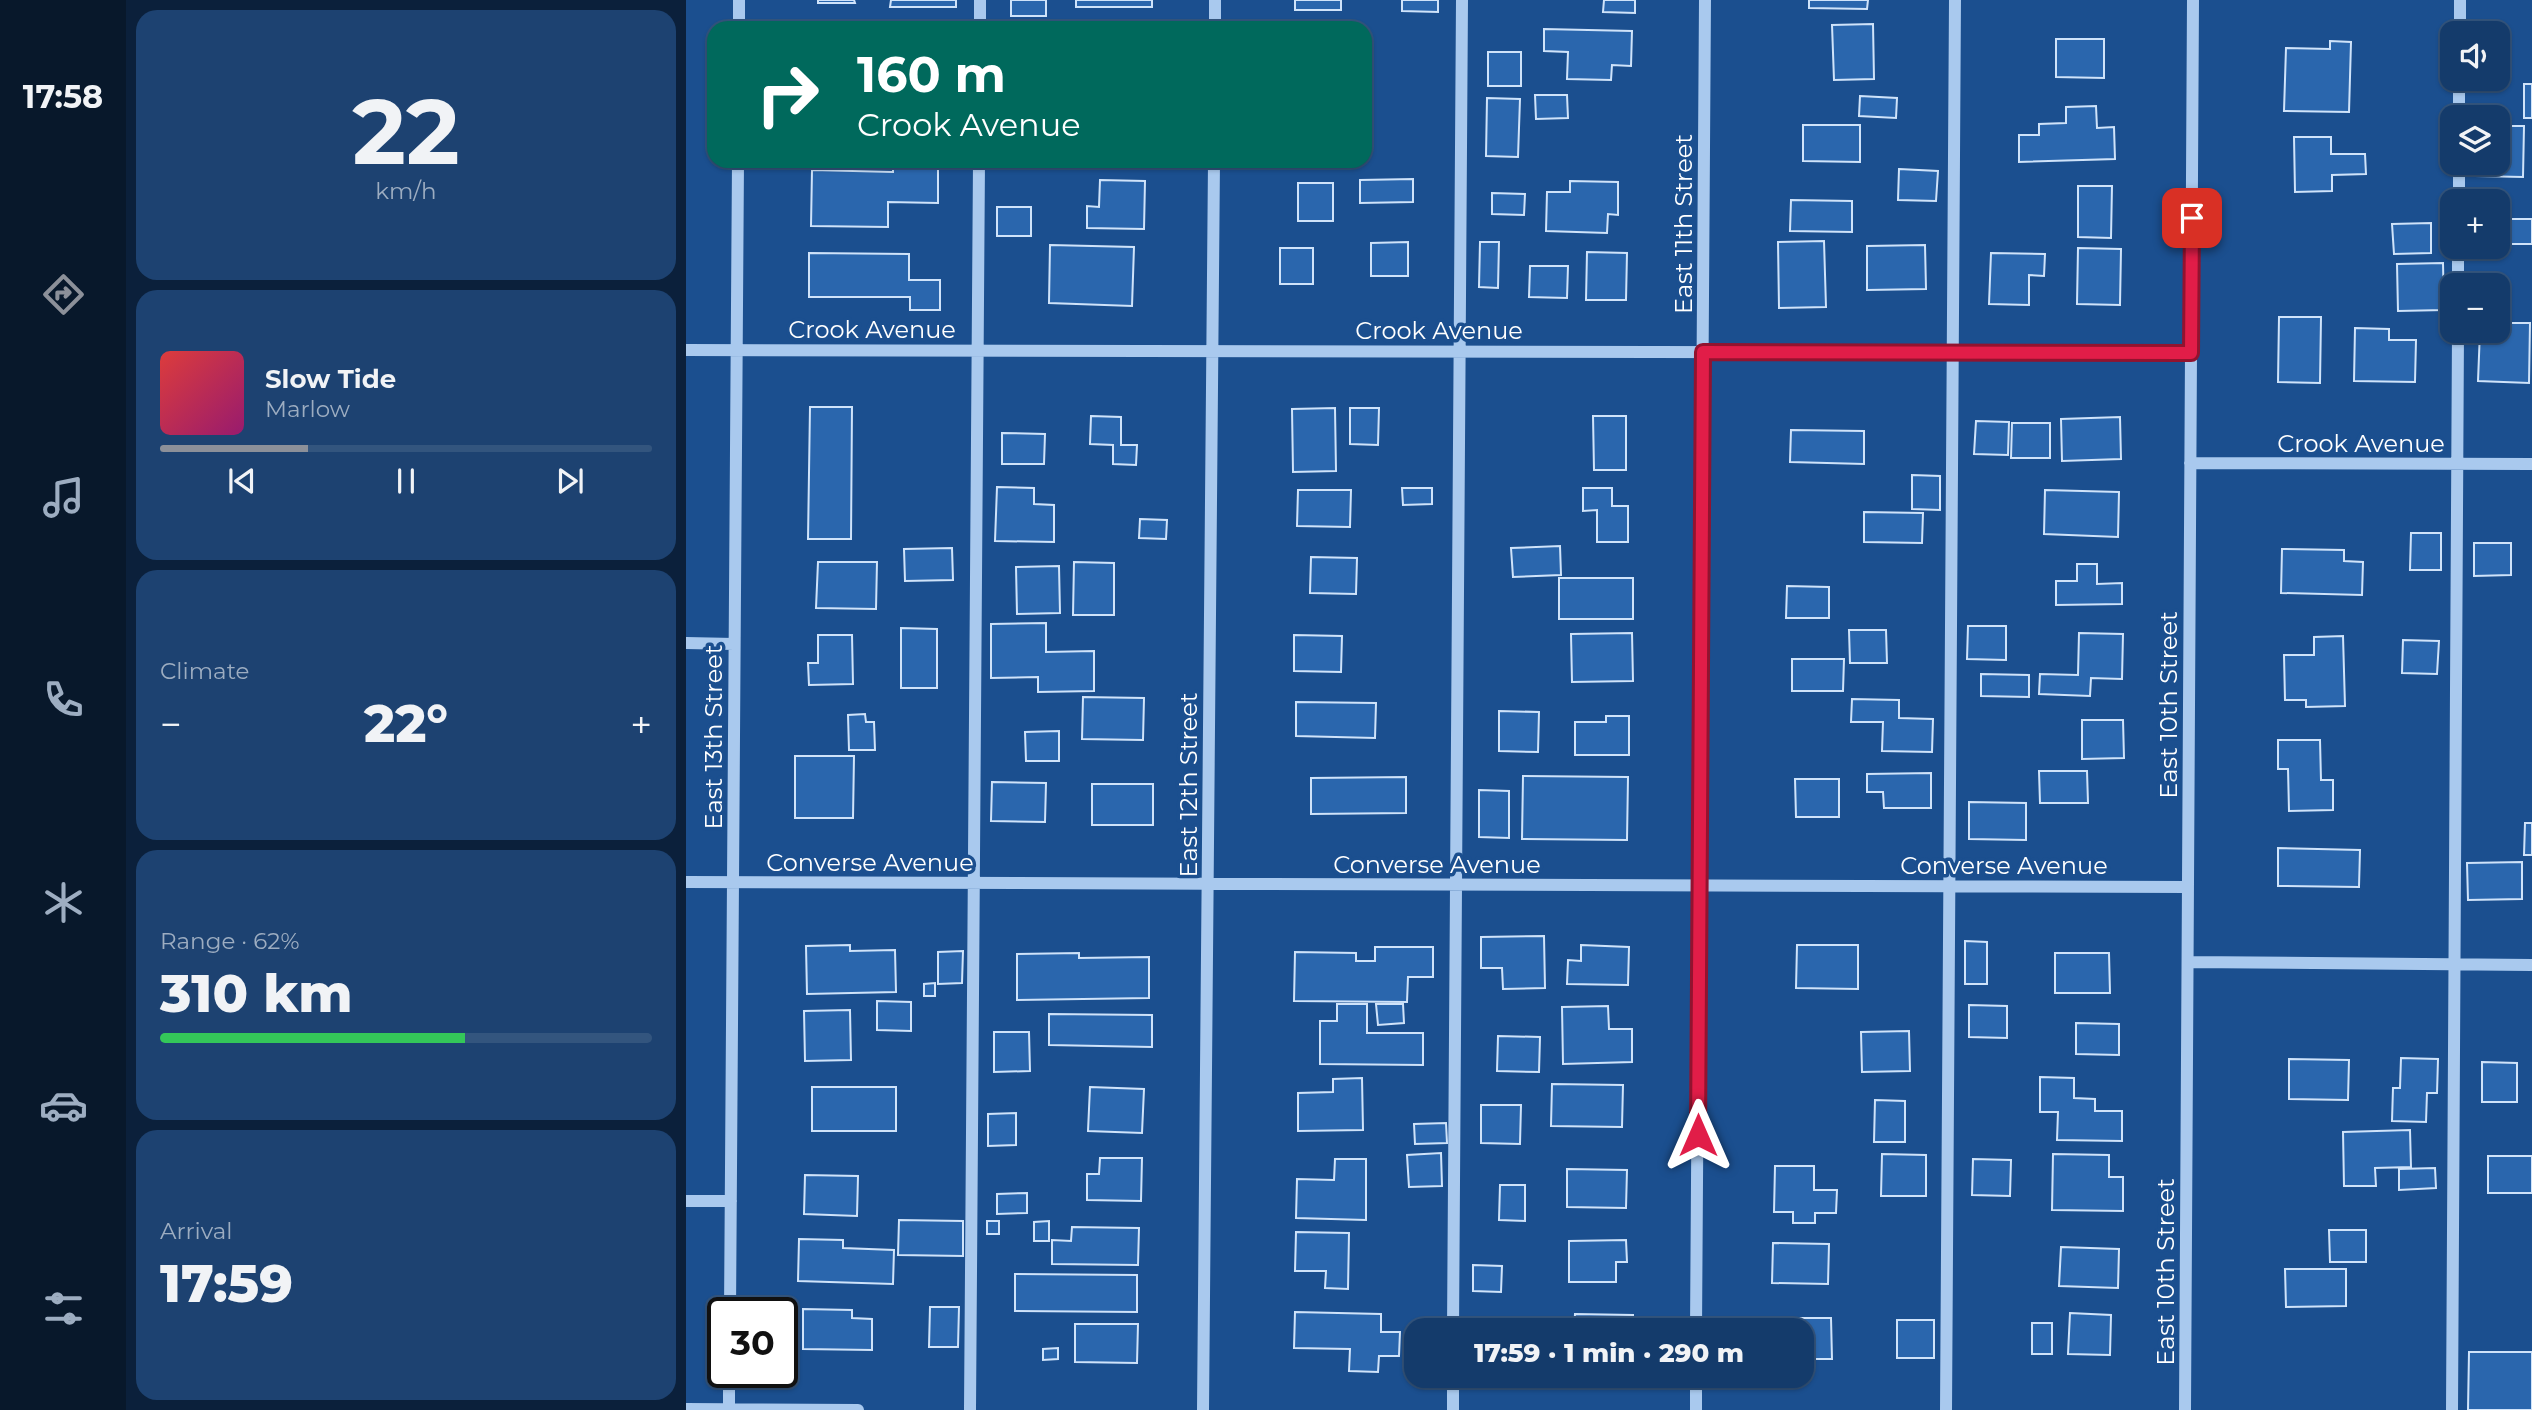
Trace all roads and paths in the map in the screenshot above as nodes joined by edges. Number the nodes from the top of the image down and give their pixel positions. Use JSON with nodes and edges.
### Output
{"nodes":[{"id":1,"x":739,"y":0,"type":"edge"},
{"id":2,"x":980,"y":0,"type":"edge"},
{"id":3,"x":1215,"y":0,"type":"edge"},
{"id":4,"x":1462,"y":0,"type":"edge"},
{"id":5,"x":1706,"y":0,"type":"edge"},
{"id":6,"x":1955,"y":0,"type":"edge"},
{"id":7,"x":2193,"y":0,"type":"edge"},
{"id":8,"x":2460,"y":0,"type":"edge"},
{"id":9,"x":739,"y":21,"type":"edge"},
{"id":10,"x":980,"y":21,"type":"edge"},
{"id":11,"x":1215,"y":21,"type":"edge"},
{"id":12,"x":2460,"y":21,"type":"edge"},
{"id":13,"x":738,"y":168,"type":"edge"},
{"id":14,"x":979,"y":168,"type":"edge"},
{"id":15,"x":1214,"y":168,"type":"edge"},
{"id":16,"x":2458,"y":343,"type":"edge"},
{"id":17,"x":686,"y":350,"type":"edge"},
{"id":18,"x":737,"y":350,"type":"junction"},
{"id":19,"x":978,"y":351,"type":"junction"},
{"id":20,"x":1213,"y":351,"type":"junction"},
{"id":21,"x":1460,"y":351,"type":"junction"},
{"id":22,"x":1703,"y":352,"type":"junction"},
{"id":23,"x":1952,"y":353,"type":"junction"},
{"id":24,"x":2191,"y":353,"type":"junction"},
{"id":25,"x":2190,"y":463,"type":"junction"},
{"id":26,"x":2457,"y":464,"type":"junction"},
{"id":27,"x":2532,"y":464,"type":"edge"},
{"id":28,"x":686,"y":643,"type":"edge"},
{"id":29,"x":734,"y":644,"type":"junction"},
{"id":30,"x":686,"y":882,"type":"edge"},
{"id":31,"x":733,"y":883,"type":"junction"},
{"id":32,"x":974,"y":884,"type":"junction"},
{"id":33,"x":1208,"y":884,"type":"junction"},
{"id":34,"x":1456,"y":884,"type":"junction"},
{"id":35,"x":1700,"y":885,"type":"junction"},
{"id":36,"x":1949,"y":886,"type":"junction"},
{"id":37,"x":2188,"y":887,"type":"junction"},
{"id":38,"x":2188,"y":962,"type":"junction"},
{"id":39,"x":2454,"y":964,"type":"junction"},
{"id":40,"x":2532,"y":965,"type":"edge"},
{"id":41,"x":686,"y":1201,"type":"edge"},
{"id":42,"x":731,"y":1201,"type":"junction"},
{"id":43,"x":730,"y":1297,"type":"edge"},
{"id":44,"x":1453,"y":1318,"type":"edge"},
{"id":45,"x":1696,"y":1318,"type":"edge"},
{"id":46,"x":729,"y":1388,"type":"edge"},
{"id":47,"x":1453,"y":1388,"type":"edge"},
{"id":48,"x":1696,"y":1388,"type":"edge"},
{"id":49,"x":686,"y":1409,"type":"edge"},
{"id":50,"x":729,"y":1410,"type":"edge"},
{"id":51,"x":858,"y":1410,"type":"edge"},
{"id":52,"x":970,"y":1410,"type":"edge"},
{"id":53,"x":1203,"y":1410,"type":"edge"},
{"id":54,"x":1452,"y":1410,"type":"edge"},
{"id":55,"x":1696,"y":1410,"type":"edge"},
{"id":56,"x":1946,"y":1410,"type":"edge"},
{"id":57,"x":2185,"y":1410,"type":"edge"},
{"id":58,"x":2452,"y":1410,"type":"edge"}],
"edges":[{"from":1,"to":9,"type":"street"},
{"from":2,"to":10,"type":"street"},
{"from":3,"to":11,"type":"street"},
{"from":4,"to":21,"type":"street"},
{"from":5,"to":22,"type":"street","name":"East 11th Street"},
{"from":6,"to":23,"type":"street"},
{"from":7,"to":24,"type":"street","name":"East 10th Street"},
{"from":8,"to":12,"type":"street"},
{"from":13,"to":18,"type":"street","name":"East 13th Street"},
{"from":14,"to":19,"type":"street"},
{"from":15,"to":20,"type":"street","name":"East 12th Street"},
{"from":16,"to":26,"type":"street"},
{"from":17,"to":18,"type":"street","name":"Crook Avenue"},
{"from":18,"to":19,"type":"street","name":"Crook Avenue"},
{"from":18,"to":29,"type":"street","name":"East 13th Street"},
{"from":19,"to":20,"type":"street","name":"Crook Avenue"},
{"from":19,"to":32,"type":"street"},
{"from":20,"to":21,"type":"street","name":"Crook Avenue"},
{"from":20,"to":33,"type":"street","name":"East 12th Street"},
{"from":21,"to":22,"type":"street","name":"Crook Avenue"},
{"from":21,"to":34,"type":"street"},
{"from":22,"to":23,"type":"street","name":"Crook Avenue"},
{"from":22,"to":35,"type":"street","name":"East 11th Street"},
{"from":23,"to":24,"type":"street","name":"Crook Avenue"},
{"from":23,"to":36,"type":"street"},
{"from":24,"to":25,"type":"street","name":"East 10th Street"},
{"from":25,"to":26,"type":"street","name":"Crook Avenue"},
{"from":25,"to":37,"type":"street","name":"East 10th Street"},
{"from":26,"to":27,"type":"street","name":"Crook Avenue"},
{"from":26,"to":39,"type":"street"},
{"from":28,"to":29,"type":"street"},
{"from":29,"to":31,"type":"street","name":"East 13th Street"},
{"from":30,"to":31,"type":"street","name":"Converse Avenue"},
{"from":31,"to":32,"type":"street","name":"Converse Avenue"},
{"from":31,"to":42,"type":"street","name":"East 13th Street"},
{"from":32,"to":33,"type":"street","name":"Converse Avenue"},
{"from":32,"to":52,"type":"street"},
{"from":33,"to":34,"type":"street","name":"Converse Avenue"},
{"from":33,"to":53,"type":"street","name":"East 12th Street"},
{"from":34,"to":35,"type":"street","name":"Converse Avenue"},
{"from":34,"to":44,"type":"street"},
{"from":35,"to":36,"type":"street","name":"Converse Avenue"},
{"from":35,"to":45,"type":"street","name":"East 11th Street"},
{"from":36,"to":37,"type":"street","name":"Converse Avenue"},
{"from":36,"to":56,"type":"street"},
{"from":37,"to":38,"type":"street","name":"East 10th Street"},
{"from":38,"to":39,"type":"street"},
{"from":38,"to":57,"type":"street","name":"East 10th Street"},
{"from":39,"to":40,"type":"street"},
{"from":39,"to":58,"type":"street"},
{"from":41,"to":42,"type":"street"},
{"from":42,"to":43,"type":"street","name":"East 13th Street"},
{"from":46,"to":50,"type":"street"},
{"from":47,"to":54,"type":"street"},
{"from":48,"to":55,"type":"street"},
{"from":49,"to":50,"type":"street"},
{"from":50,"to":51,"type":"street"}]}
